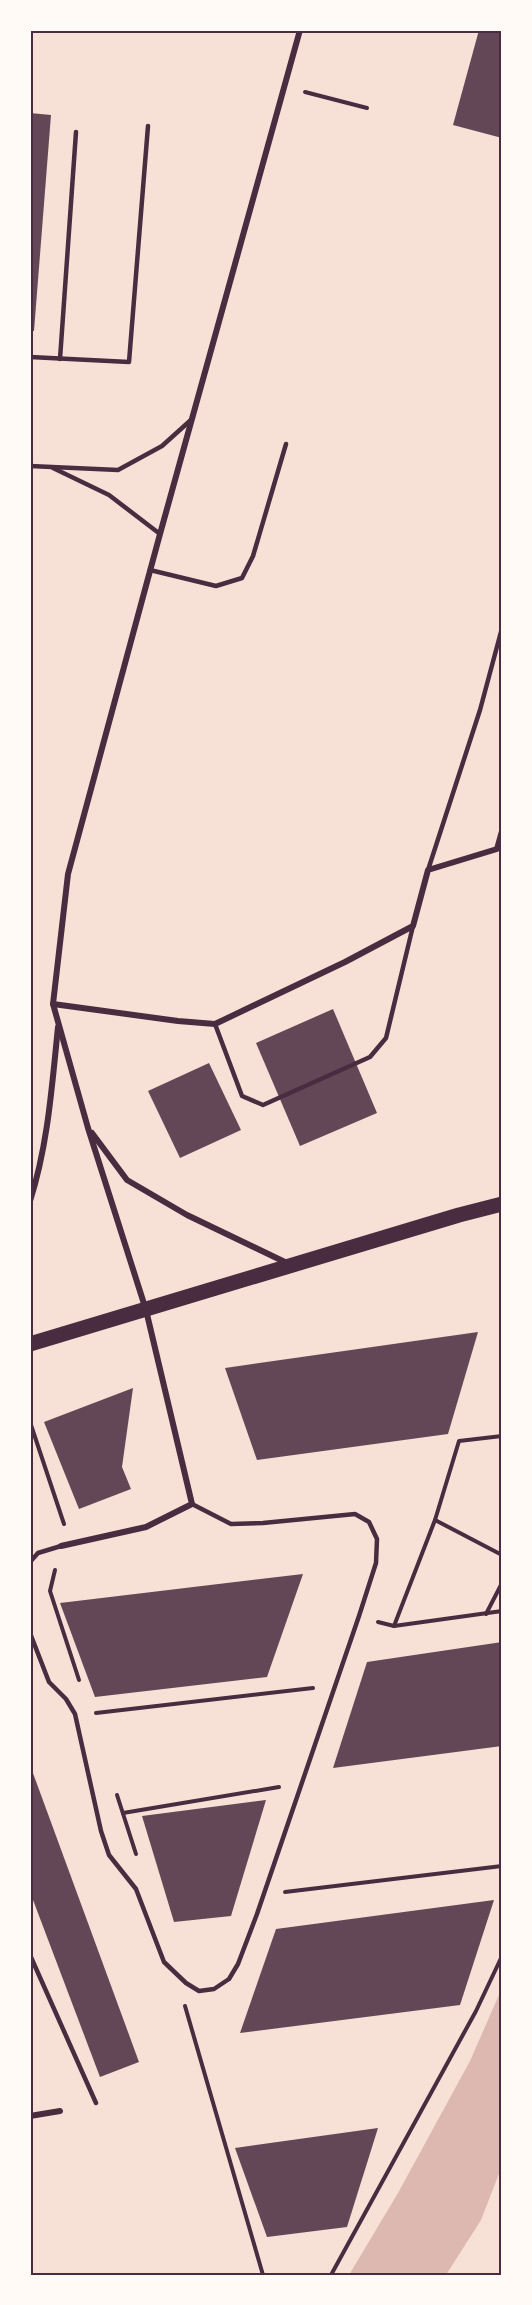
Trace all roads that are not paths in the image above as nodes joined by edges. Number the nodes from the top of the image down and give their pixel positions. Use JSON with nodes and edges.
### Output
{"nodes":[{"id":1,"x":300,"y":30,"type":"edge"},
{"id":2,"x":148,"y":126,"type":"dead end"},
{"id":3,"x":76,"y":132,"type":"dead end"},
{"id":4,"x":30,"y":357,"type":"edge"},
{"id":5,"x":60,"y":358,"type":"junction"},
{"id":6,"x":192,"y":419,"type":"junction"},
{"id":7,"x":286,"y":444,"type":"dead end"},
{"id":8,"x":30,"y":466,"type":"edge"},
{"id":9,"x":49,"y":467,"type":"junction"},
{"id":10,"x":160,"y":534,"type":"junction"},
{"id":11,"x":150,"y":570,"type":"junction"},
{"id":12,"x":502,"y":628,"type":"edge"},
{"id":13,"x":502,"y":831,"type":"edge"},
{"id":14,"x":500,"y":849,"type":"edge"},
{"id":15,"x":428,"y":870,"type":"junction"},
{"id":16,"x":413,"y":926,"type":"junction"},
{"id":17,"x":53,"y":1004,"type":"junction"},
{"id":18,"x":59,"y":1024,"type":"junction"},
{"id":19,"x":215,"y":1024,"type":"junction"},
{"id":20,"x":88,"y":1128,"type":"junction"},
{"id":21,"x":30,"y":1201,"type":"edge"},
{"id":22,"x":502,"y":1204,"type":"edge"},
{"id":23,"x":292,"y":1266,"type":"junction"},
{"id":24,"x":146,"y":1310,"type":"junction"},
{"id":25,"x":30,"y":1344,"type":"edge"},
{"id":26,"x":192,"y":1504,"type":"junction"},
{"id":27,"x":61,"y":1546,"type":"joint"},
{"id":28,"x":30,"y":1562,"type":"edge"},
{"id":29,"x":30,"y":1633,"type":"edge"},
{"id":30,"x":30,"y":1955,"type":"edge"},
{"id":31,"x":96,"y":2103,"type":"dead end"},
{"id":32,"x":60,"y":2111,"type":"dead end"},
{"id":33,"x":30,"y":2116,"type":"edge"}],
"edges":[{"from":1,"to":6,"type":"street"},
{"from":2,"to":5,"type":"lane"},
{"from":3,"to":5,"type":"lane"},
{"from":4,"to":5,"type":"lane"},
{"from":6,"to":9,"type":"lane"},
{"from":6,"to":10,"type":"street"},
{"from":7,"to":11,"type":"lane"},
{"from":8,"to":9,"type":"lane"},
{"from":9,"to":10,"type":"lane"},
{"from":10,"to":11,"type":"street"},
{"from":11,"to":17,"type":"street"},
{"from":12,"to":15,"type":"lane"},
{"from":13,"to":14,"type":"street"},
{"from":14,"to":15,"type":"street"},
{"from":15,"to":16,"type":"street"},
{"from":16,"to":19,"type":"street"},
{"from":16,"to":19,"type":"lane"},
{"from":17,"to":18,"type":"street"},
{"from":17,"to":19,"type":"street"},
{"from":18,"to":20,"type":"street"},
{"from":18,"to":21,"type":"street"},
{"from":20,"to":23,"type":"street"},
{"from":20,"to":24,"type":"street"},
{"from":22,"to":23,"type":"main road"},
{"from":23,"to":24,"type":"main road"},
{"from":24,"to":25,"type":"main road"},
{"from":24,"to":26,"type":"street"},
{"from":26,"to":27,"type":"street"},
{"from":26,"to":29,"type":"lane"},
{"from":27,"to":28,"type":"lane"},
{"from":30,"to":31,"type":"lane"},
{"from":32,"to":33,"type":"street"}]}
